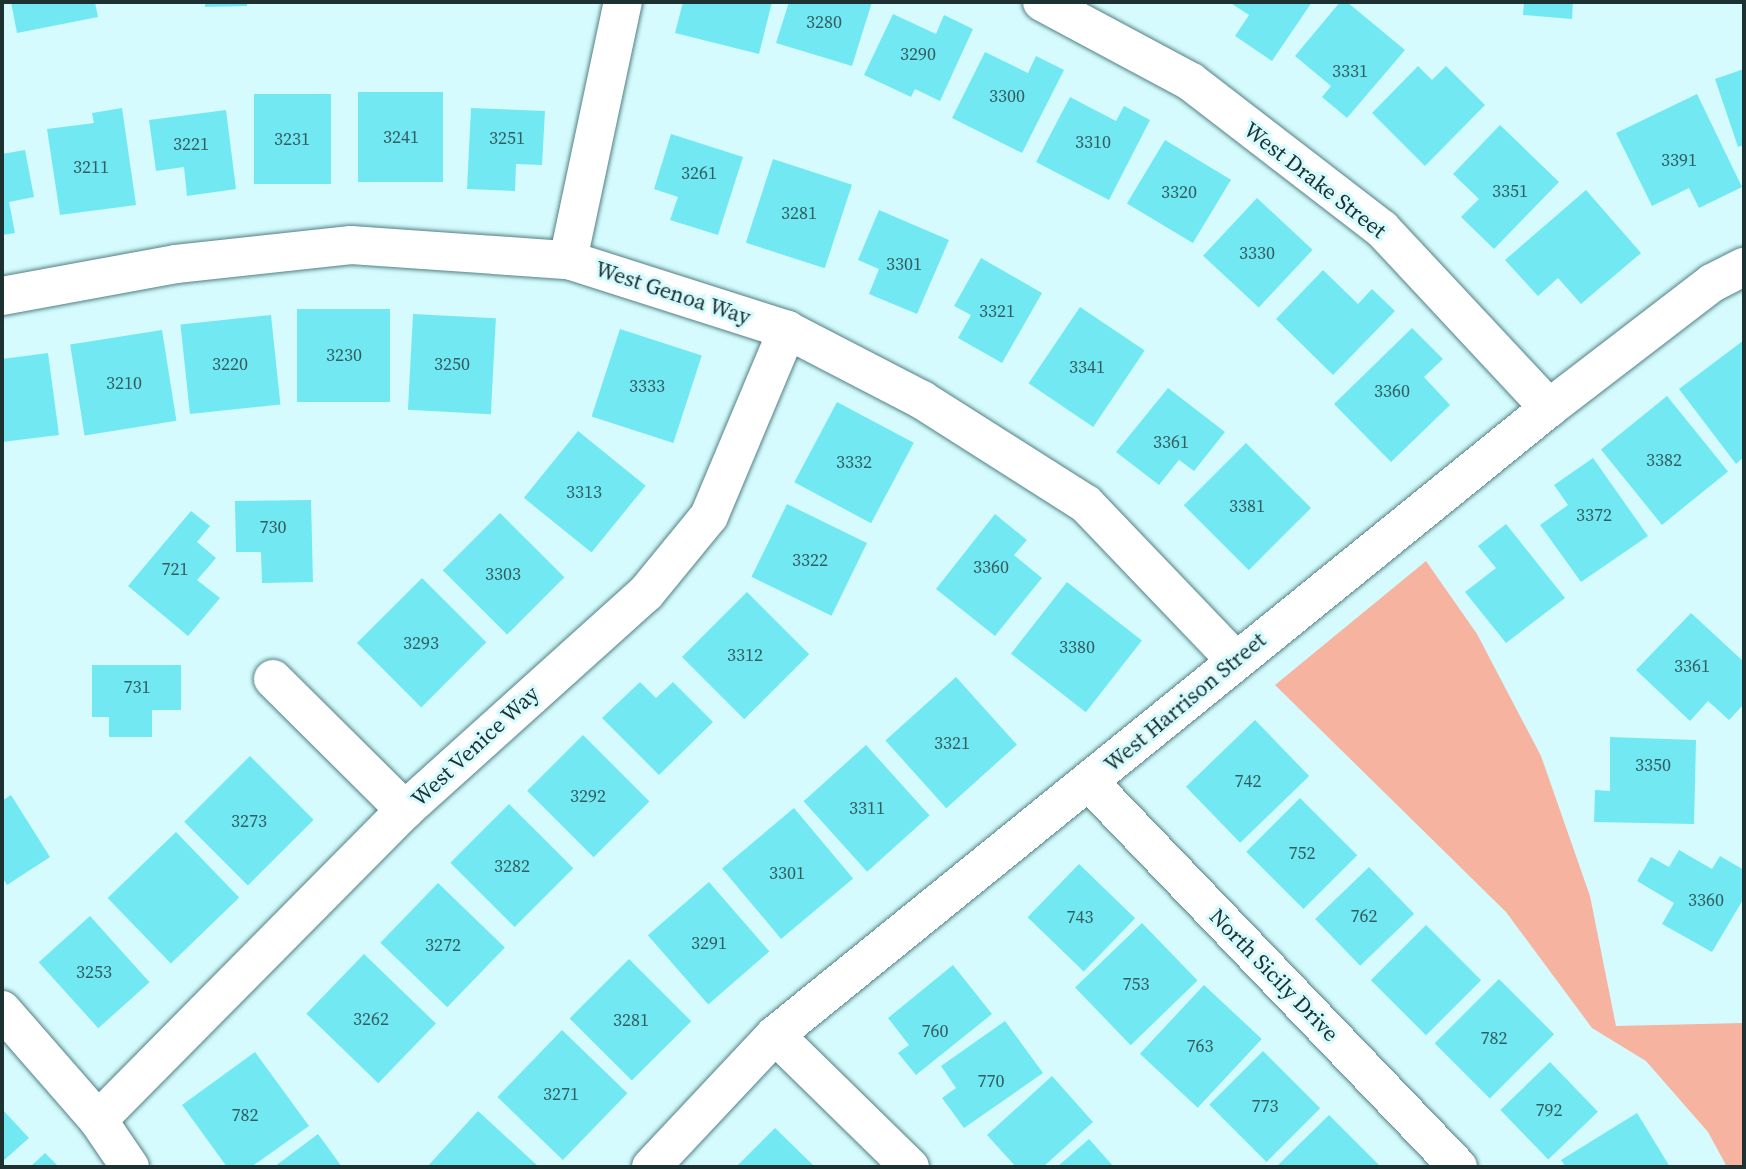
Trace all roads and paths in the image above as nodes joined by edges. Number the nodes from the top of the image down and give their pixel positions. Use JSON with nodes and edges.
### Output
{"nodes":[{"id":1,"x":623,"y":2,"type":"edge"},
{"id":2,"x":1042,"y":2,"type":"edge"},
{"id":3,"x":568,"y":260,"type":"junction"},
{"id":4,"x":1744,"y":267,"type":"edge"},
{"id":5,"x":2,"y":296,"type":"edge"},
{"id":6,"x":787,"y":330,"type":"junction"},
{"id":7,"x":1549,"y":408,"type":"junction"},
{"id":8,"x":1234,"y":659,"type":"junction"},
{"id":9,"x":273,"y":679,"type":"dead end"},
{"id":10,"x":1090,"y":783,"type":"junction"},
{"id":11,"x":405,"y":810,"type":"junction"},
{"id":12,"x":2,"y":1010,"type":"edge"},
{"id":13,"x":775,"y":1035,"type":"junction"},
{"id":14,"x":98,"y":1120,"type":"junction"},
{"id":15,"x":130,"y":1167,"type":"edge"},
{"id":16,"x":651,"y":1167,"type":"edge"},
{"id":17,"x":910,"y":1167,"type":"edge"},
{"id":18,"x":1458,"y":1167,"type":"edge"}],
"edges":[{"from":1,"to":3,"type":"street"},
{"from":2,"to":7,"type":"street","name":"West Drake Street"},
{"from":3,"to":5,"type":"street","name":"West Genoa Way"},
{"from":3,"to":6,"type":"street","name":"West Genoa Way"},
{"from":4,"to":7,"type":"street","name":"West Harrison Street"},
{"from":6,"to":8,"type":"street","name":"West Genoa Way"},
{"from":6,"to":11,"type":"street","name":"West Venice Way"},
{"from":7,"to":8,"type":"street","name":"West Harrison Street"},
{"from":8,"to":10,"type":"street","name":"West Harrison Street"},
{"from":9,"to":11,"type":"street"},
{"from":10,"to":13,"type":"street","name":"West Harrison Street"},
{"from":10,"to":18,"type":"street","name":"North Sicily Drive"},
{"from":11,"to":14,"type":"street","name":"West Venice Way"},
{"from":12,"to":14,"type":"street"},
{"from":13,"to":16,"type":"street","name":"West Harrison Street"},
{"from":13,"to":17,"type":"street"},
{"from":14,"to":15,"type":"street"}]}
